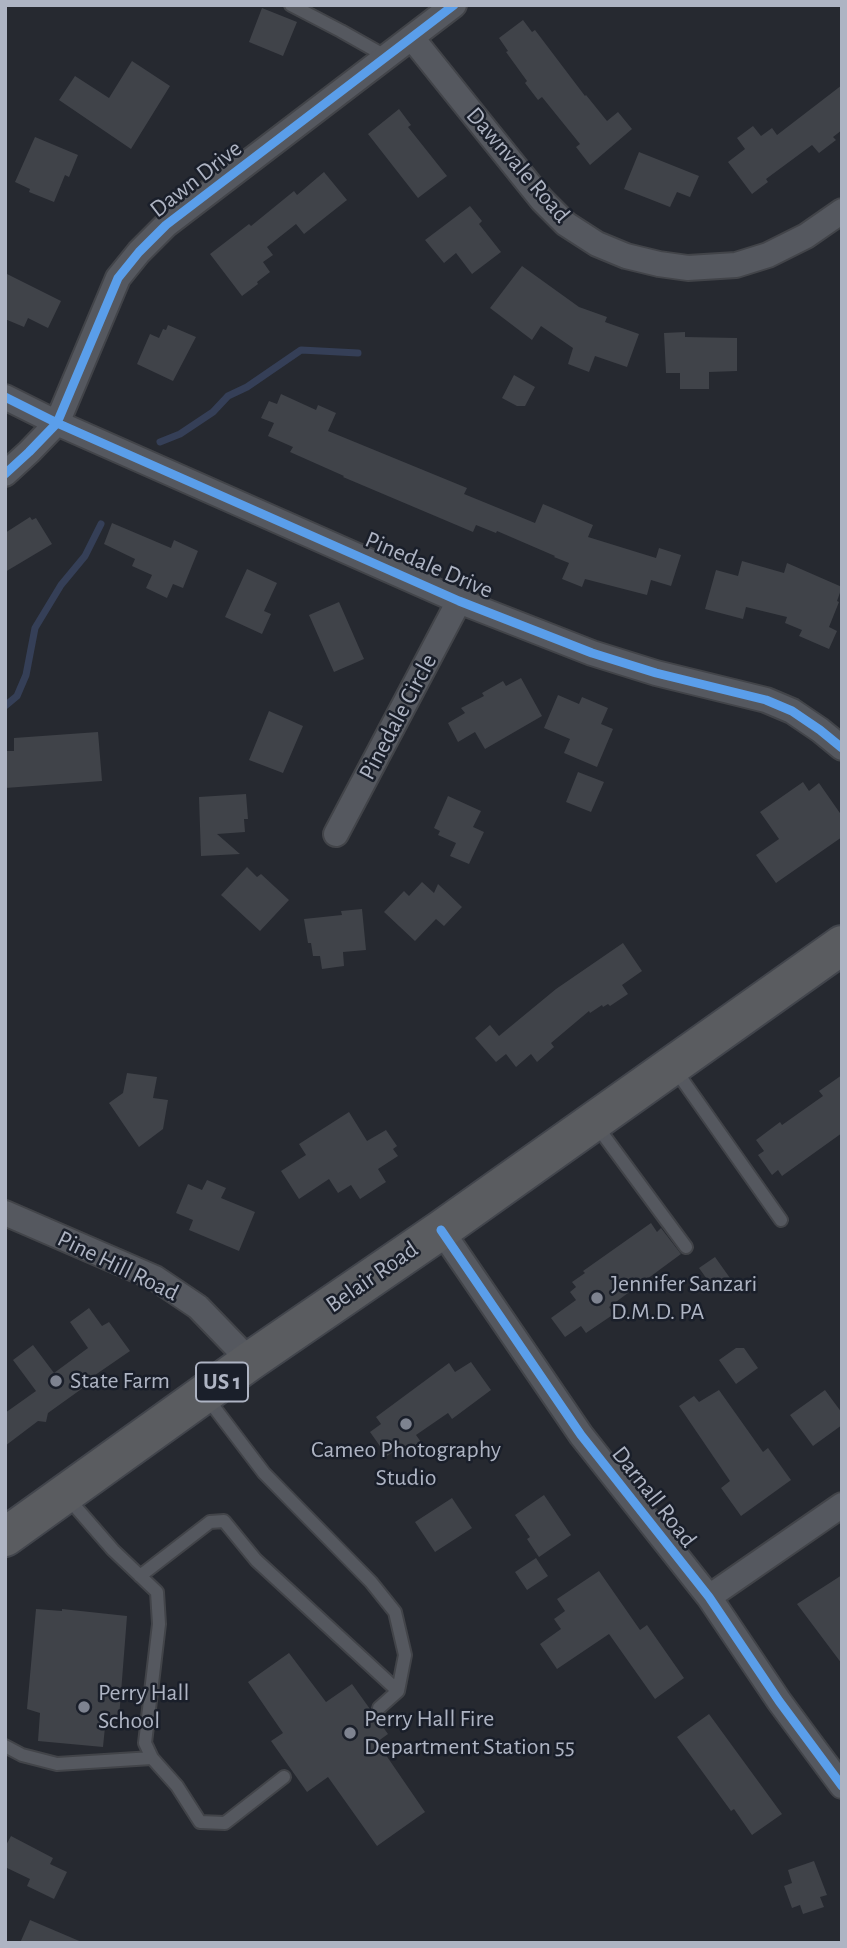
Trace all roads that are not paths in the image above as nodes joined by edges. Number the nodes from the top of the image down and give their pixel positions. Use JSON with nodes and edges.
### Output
{"nodes":[{"id":1,"x":291,"y":5,"type":"edge"},
{"id":2,"x":454,"y":5,"type":"edge"},
{"id":3,"x":412,"y":38,"type":"junction"},
{"id":4,"x":387,"y":57,"type":"junction"},
{"id":5,"x":842,"y":211,"type":"edge"},
{"id":6,"x":5,"y":397,"type":"edge"},
{"id":7,"x":57,"y":423,"type":"junction"},
{"id":8,"x":5,"y":474,"type":"edge"},
{"id":9,"x":460,"y":601,"type":"junction"},
{"id":10,"x":842,"y":748,"type":"edge"},
{"id":11,"x":336,"y":834,"type":"dead end"},
{"id":12,"x":842,"y":945,"type":"edge"},
{"id":13,"x":672,"y":1065,"type":"junction"},
{"id":14,"x":594,"y":1122,"type":"junction"},
{"id":15,"x":5,"y":1213,"type":"edge"},
{"id":16,"x":781,"y":1220,"type":"dead end"},
{"id":17,"x":441,"y":1230,"type":"junction"},
{"id":18,"x":686,"y":1247,"type":"dead end"},
{"id":19,"x":250,"y":1361,"type":"junction"},
{"id":20,"x":204,"y":1394,"type":"junction"},
{"id":21,"x":65,"y":1494,"type":"junction"},
{"id":22,"x":842,"y":1505,"type":"edge"},
{"id":23,"x":5,"y":1537,"type":"edge"},
{"id":24,"x":140,"y":1576,"type":"junction"},
{"id":25,"x":709,"y":1597,"type":"junction"},
{"id":26,"x":398,"y":1691,"type":"junction"},
{"id":27,"x":379,"y":1708,"type":"dead end"},
{"id":28,"x":5,"y":1746,"type":"edge"},
{"id":29,"x":152,"y":1758,"type":"junction"},
{"id":30,"x":284,"y":1777,"type":"dead end"},
{"id":31,"x":842,"y":1786,"type":"edge"}],
"edges":[{"from":1,"to":4,"type":"lane"},
{"from":2,"to":3,"type":"street","name":"Dawn Drive"},
{"from":3,"to":4,"type":"street","name":"Dawn Drive"},
{"from":3,"to":5,"type":"street","name":"Dawnvale Road"},
{"from":4,"to":7,"type":"street","name":"Dawn Drive"},
{"from":6,"to":7,"type":"street","name":"Pinedale Drive"},
{"from":7,"to":8,"type":"street","name":"Dawn Drive"},
{"from":7,"to":9,"type":"street","name":"Pinedale Drive"},
{"from":9,"to":10,"type":"street","name":"Pinedale Drive"},
{"from":9,"to":11,"type":"street","name":"Pinedale Circle"},
{"from":12,"to":13,"type":"highway","name":"Belair Road","number":"US 1"},
{"from":13,"to":14,"type":"highway","name":"Belair Road","number":"US 1"},
{"from":13,"to":16,"type":"lane"},
{"from":14,"to":17,"type":"highway","name":"Belair Road","number":"US 1"},
{"from":14,"to":18,"type":"lane"},
{"from":15,"to":19,"type":"street","name":"Pine Hill Road"},
{"from":17,"to":19,"type":"highway","name":"Belair Road","number":"US 1"},
{"from":17,"to":25,"type":"street","name":"Darnall Road"},
{"from":19,"to":20,"type":"highway","name":"Belair Road","number":"US 1"},
{"from":20,"to":21,"type":"highway","name":"Belair Road","number":"US 1"},
{"from":20,"to":26,"type":"lane"},
{"from":21,"to":23,"type":"highway","name":"Belair Road","number":"US 1"},
{"from":21,"to":24,"type":"lane"},
{"from":22,"to":25,"type":"street"},
{"from":24,"to":26,"type":"lane"},
{"from":24,"to":29,"type":"lane"},
{"from":25,"to":31,"type":"street","name":"Darnall Road"},
{"from":26,"to":27,"type":"lane"},
{"from":28,"to":29,"type":"lane"},
{"from":29,"to":30,"type":"lane"}]}
